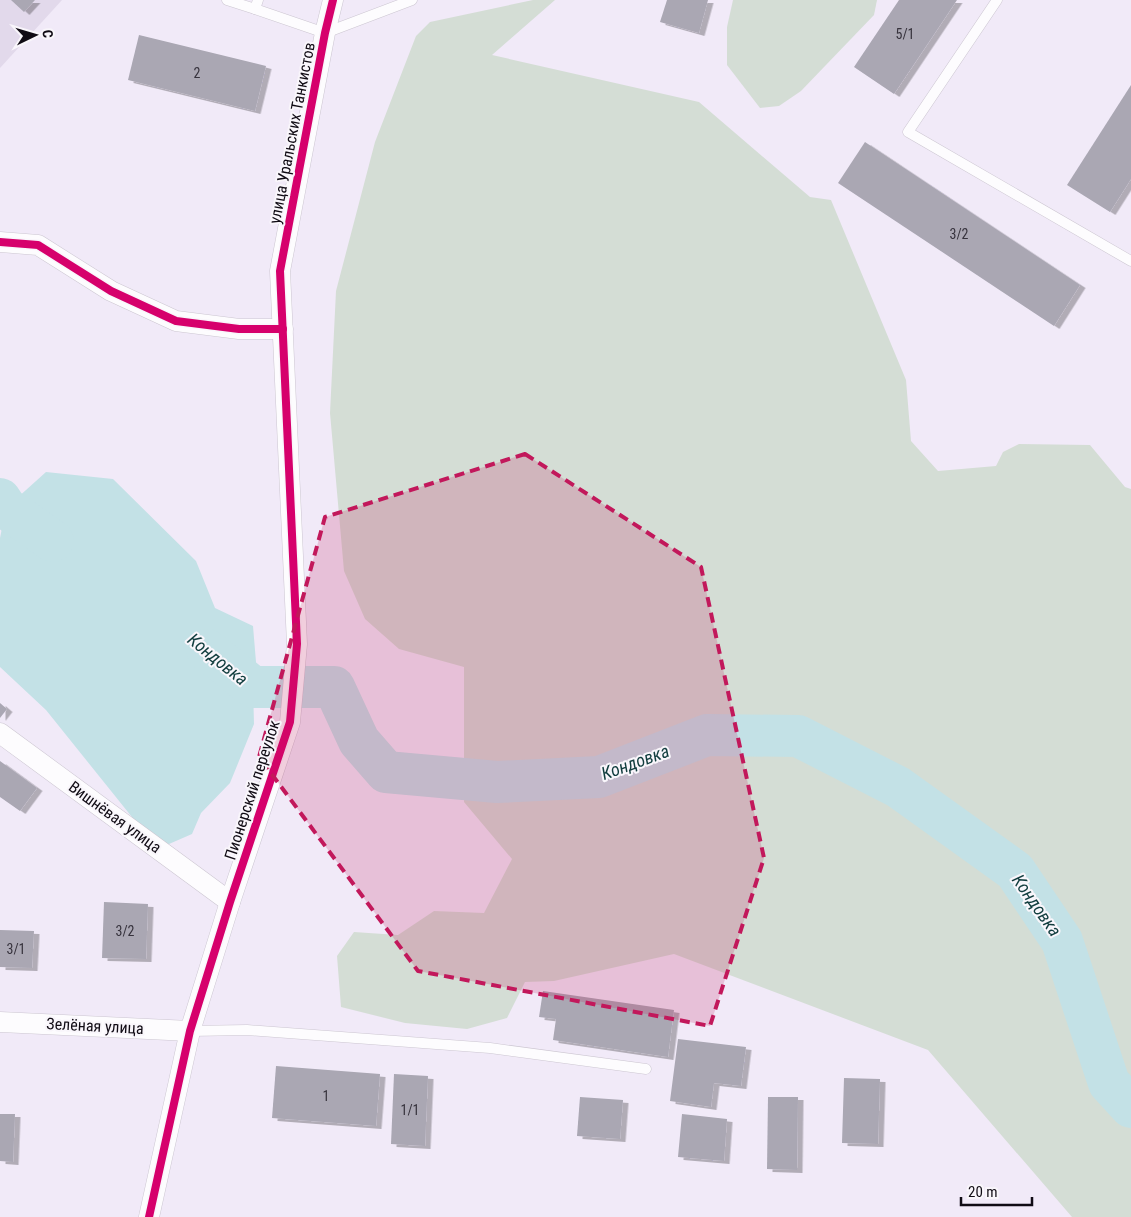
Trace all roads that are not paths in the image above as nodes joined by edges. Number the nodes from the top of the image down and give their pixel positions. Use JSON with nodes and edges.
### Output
{"nodes":[{"id":1,"x":227,"y":0,"type":"edge"},
{"id":2,"x":333,"y":0,"type":"edge"},
{"id":3,"x":412,"y":0,"type":"edge"},
{"id":4,"x":997,"y":0,"type":"edge"},
{"id":5,"x":257,"y":5,"type":"edge"},
{"id":6,"x":325,"y":33,"type":"junction"},
{"id":7,"x":0,"y":242,"type":"edge"},
{"id":8,"x":1131,"y":261,"type":"edge"},
{"id":9,"x":280,"y":271,"type":"joint"},
{"id":10,"x":283,"y":329,"type":"junction"},
{"id":11,"x":0,"y":733,"type":"edge"},
{"id":12,"x":230,"y":902,"type":"junction"},
{"id":13,"x":0,"y":1022,"type":"edge"},
{"id":14,"x":190,"y":1031,"type":"junction"},
{"id":15,"x":646,"y":1069,"type":"dead end"},
{"id":16,"x":149,"y":1217,"type":"edge"}],
"edges":[{"from":1,"to":5,"type":"lane"},
{"from":2,"to":6,"type":"street","name":"улица Уральских Танкистов"},
{"from":3,"to":6,"type":"lane"},
{"from":4,"to":8,"type":"lane"},
{"from":5,"to":6,"type":"lane"},
{"from":6,"to":9,"type":"street","name":"улица Уральских Танкистов"},
{"from":7,"to":10,"type":"street"},
{"from":9,"to":10,"type":"street","name":"Пионерский переулок"},
{"from":10,"to":12,"type":"street","name":"Пионерский переулок"},
{"from":11,"to":12,"type":"street","name":"Вишнёвая улица"},
{"from":12,"to":14,"type":"street","name":"Пионерский переулок"},
{"from":13,"to":14,"type":"street","name":"Зелёная улица"},
{"from":14,"to":15,"type":"lane"},
{"from":14,"to":16,"type":"street","name":"Пионерский переулок"}]}
